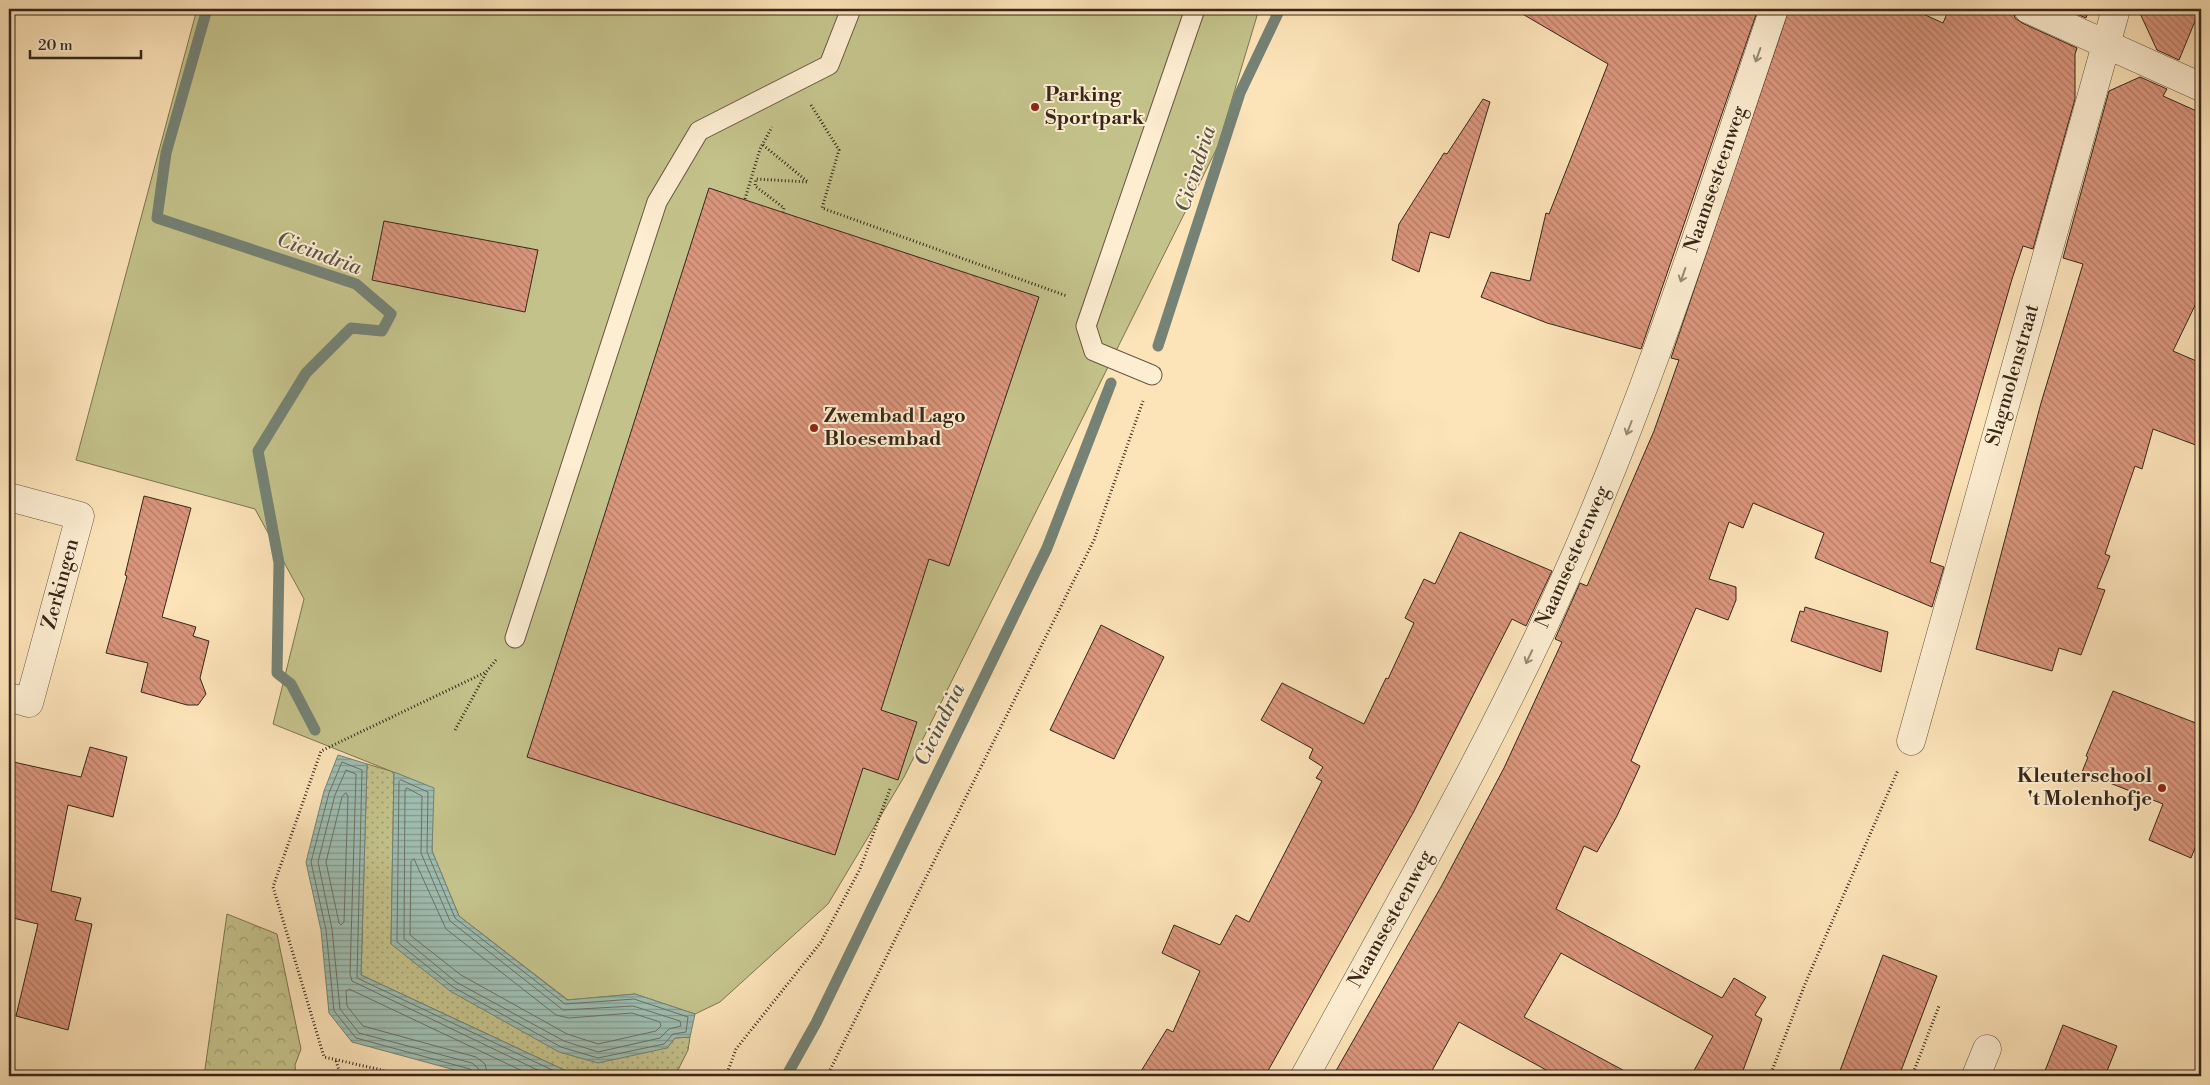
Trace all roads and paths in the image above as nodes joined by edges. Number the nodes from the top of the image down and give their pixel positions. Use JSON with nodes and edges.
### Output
{"nodes":[{"id":1,"x":851,"y":9,"type":"edge"},
{"id":2,"x":1195,"y":9,"type":"edge"},
{"id":3,"x":1774,"y":9,"type":"edge"},
{"id":4,"x":2028,"y":9,"type":"edge"},
{"id":5,"x":2116,"y":9,"type":"edge"},
{"id":6,"x":2105,"y":43,"type":"junction"},
{"id":7,"x":796,"y":82,"type":"junction"},
{"id":8,"x":2201,"y":88,"type":"edge"},
{"id":9,"x":763,"y":145,"type":"junction"},
{"id":10,"x":745,"y":198,"type":"dead end"},
{"id":11,"x":783,"y":212,"type":"dead end"},
{"id":12,"x":1094,"y":306,"type":"junction"},
{"id":13,"x":1152,"y":375,"type":"joint"},
{"id":14,"x":9,"y":497,"type":"edge"},
{"id":15,"x":515,"y":638,"type":"joint"},
{"id":16,"x":486,"y":672,"type":"junction"},
{"id":17,"x":9,"y":697,"type":"edge"},
{"id":18,"x":455,"y":730,"type":"dead end"},
{"id":19,"x":1911,"y":741,"type":"joint"},
{"id":20,"x":890,"y":789,"type":"dead end"},
{"id":21,"x":1939,"y":1006,"type":"dead end"},
{"id":22,"x":1987,"y":1049,"type":"dead end"},
{"id":23,"x":336,"y":1060,"type":"junction"},
{"id":24,"x":341,"y":1076,"type":"edge"},
{"id":25,"x":408,"y":1076,"type":"edge"},
{"id":26,"x":726,"y":1076,"type":"edge"},
{"id":27,"x":827,"y":1076,"type":"edge"},
{"id":28,"x":1305,"y":1076,"type":"edge"},
{"id":29,"x":1770,"y":1076,"type":"edge"},
{"id":30,"x":1912,"y":1076,"type":"edge"},
{"id":31,"x":1976,"y":1076,"type":"edge"}],
"edges":[{"from":1,"to":7,"type":"lane"},
{"from":2,"to":12,"type":"lane"},
{"from":3,"to":28,"type":"street","name":"Naamsesteenweg","one_way":true},
{"from":4,"to":6,"type":"street"},
{"from":5,"to":6,"type":"street","name":"Slagmolenstraat"},
{"from":6,"to":8,"type":"street"},
{"from":6,"to":19,"type":"street","name":"Slagmolenstraat"},
{"from":7,"to":9,"type":"path"},
{"from":7,"to":12,"type":"path"},
{"from":7,"to":15,"type":"lane"},
{"from":9,"to":10,"type":"path"},
{"from":9,"to":11,"type":"path"},
{"from":12,"to":13,"type":"lane"},
{"from":13,"to":27,"type":"path"},
{"from":14,"to":17,"type":"street","name":"Zerkingen"},
{"from":15,"to":16,"type":"path"},
{"from":16,"to":18,"type":"path"},
{"from":16,"to":23,"type":"path"},
{"from":19,"to":29,"type":"path"},
{"from":20,"to":26,"type":"path"},
{"from":21,"to":30,"type":"path"},
{"from":22,"to":31,"type":"street"},
{"from":23,"to":24,"type":"path"},
{"from":23,"to":25,"type":"path"}]}
